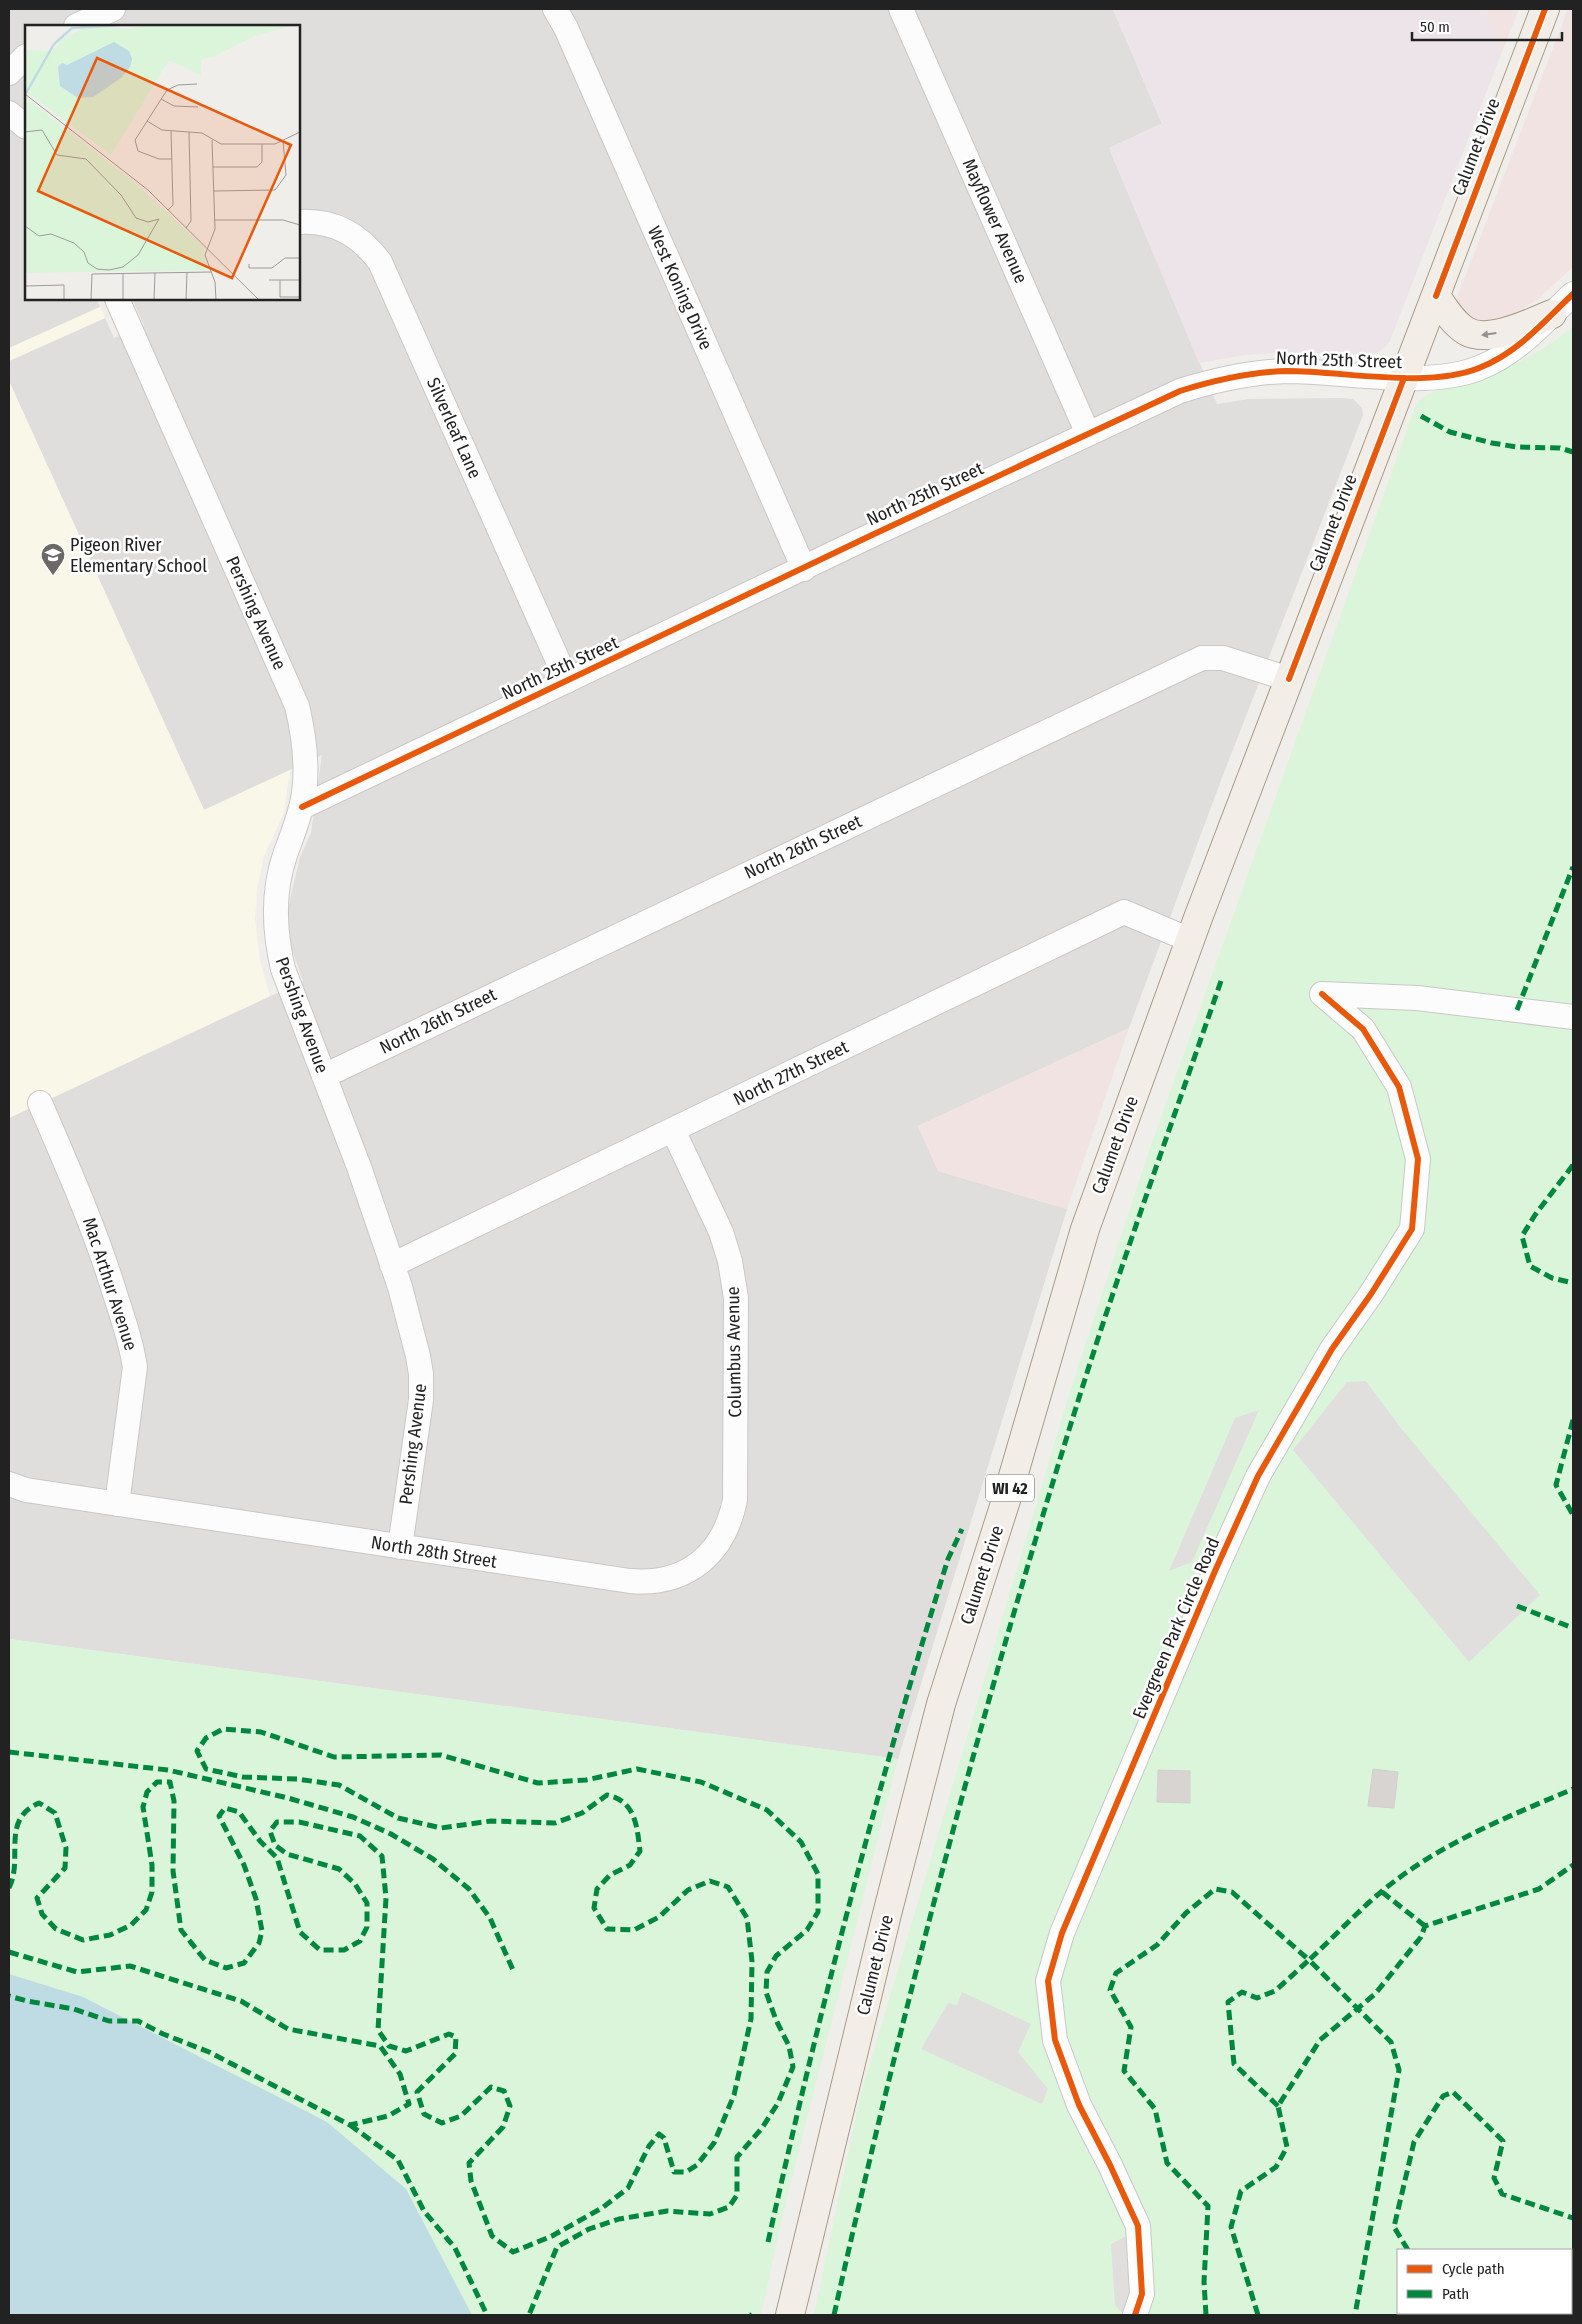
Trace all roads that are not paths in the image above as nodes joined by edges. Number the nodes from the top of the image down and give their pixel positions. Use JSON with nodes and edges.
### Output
{"nodes":[{"id":1,"x":113,"y":9,"type":"edge"},
{"id":2,"x":555,"y":9,"type":"edge"},
{"id":3,"x":901,"y":9,"type":"edge"},
{"id":4,"x":1545,"y":9,"type":"edge"},
{"id":5,"x":78,"y":25,"type":"edge"},
{"id":6,"x":25,"y":57,"type":"edge"},
{"id":7,"x":9,"y":73,"type":"edge"},
{"id":8,"x":9,"y":113,"type":"edge"},
{"id":9,"x":25,"y":126,"type":"edge"},
{"id":10,"x":300,"y":222,"type":"edge"},
{"id":11,"x":1573,"y":294,"type":"edge"},
{"id":12,"x":1436,"y":296,"type":"junction"},
{"id":13,"x":117,"y":300,"type":"edge"},
{"id":14,"x":1552,"y":314,"type":"junction"},
{"id":15,"x":1404,"y":378,"type":"junction"},
{"id":16,"x":1088,"y":434,"type":"junction"},
{"id":17,"x":804,"y":569,"type":"junction"},
{"id":18,"x":1289,"y":679,"type":"junction"},
{"id":19,"x":567,"y":681,"type":"junction"},
{"id":20,"x":302,"y":807,"type":"junction"},
{"id":21,"x":1190,"y":940,"type":"junction"},
{"id":22,"x":1573,"y":1017,"type":"edge"},
{"id":23,"x":324,"y":1076,"type":"junction"},
{"id":24,"x":40,"y":1103,"type":"dead end"},
{"id":25,"x":673,"y":1130,"type":"junction"},
{"id":26,"x":392,"y":1265,"type":"junction"},
{"id":27,"x":9,"y":1484,"type":"edge"},
{"id":28,"x":117,"y":1504,"type":"junction"},
{"id":29,"x":729,"y":1526,"type":"joint"},
{"id":30,"x":400,"y":1547,"type":"junction"},
{"id":31,"x":790,"y":2315,"type":"edge"},
{"id":32,"x":1135,"y":2315,"type":"edge"}],
"edges":[{"from":1,"to":5,"type":"street"},
{"from":2,"to":17,"type":"street","name":"West Koning Drive"},
{"from":3,"to":16,"type":"street","name":"Mayflower Avenue"},
{"from":4,"to":12,"type":"main road","name":"Calumet Drive","number":"WI 42"},
{"from":6,"to":7,"type":"street"},
{"from":8,"to":9,"type":"street"},
{"from":10,"to":19,"type":"street","name":"Silverleaf Lane"},
{"from":11,"to":14,"type":"street","name":"North 25th Street"},
{"from":14,"to":12,"type":"main road","one_way":true},
{"from":12,"to":15,"type":"main road","name":"Calumet Drive","number":"WI 42"},
{"from":13,"to":20,"type":"street","name":"Pershing Avenue"},
{"from":14,"to":15,"type":"street","name":"North 25th Street"},
{"from":15,"to":16,"type":"street","name":"North 25th Street"},
{"from":15,"to":18,"type":"main road","name":"Calumet Drive","number":"WI 42"},
{"from":16,"to":17,"type":"street","name":"North 25th Street"},
{"from":17,"to":19,"type":"street","name":"North 25th Street"},
{"from":18,"to":21,"type":"main road","name":"Calumet Drive","number":"WI 42"},
{"from":18,"to":23,"type":"street","name":"North 26th Street"},
{"from":19,"to":20,"type":"street","name":"North 25th Street"},
{"from":20,"to":23,"type":"street","name":"Pershing Avenue"},
{"from":21,"to":25,"type":"street","name":"North 27th Street"},
{"from":21,"to":31,"type":"main road","name":"Calumet Drive","number":"WI 42"},
{"from":22,"to":32,"type":"street","name":"Evergreen Park Circle Road"},
{"from":23,"to":26,"type":"street","name":"Pershing Avenue"},
{"from":24,"to":28,"type":"street","name":"Mac Arthur Avenue"},
{"from":25,"to":26,"type":"street","name":"North 27th Street"},
{"from":25,"to":29,"type":"street","name":"Columbus Avenue"},
{"from":26,"to":30,"type":"street","name":"Pershing Avenue"},
{"from":27,"to":28,"type":"street","name":"North 28th Street"},
{"from":28,"to":30,"type":"street","name":"North 28th Street"},
{"from":29,"to":30,"type":"street","name":"North 28th Street"}]}
